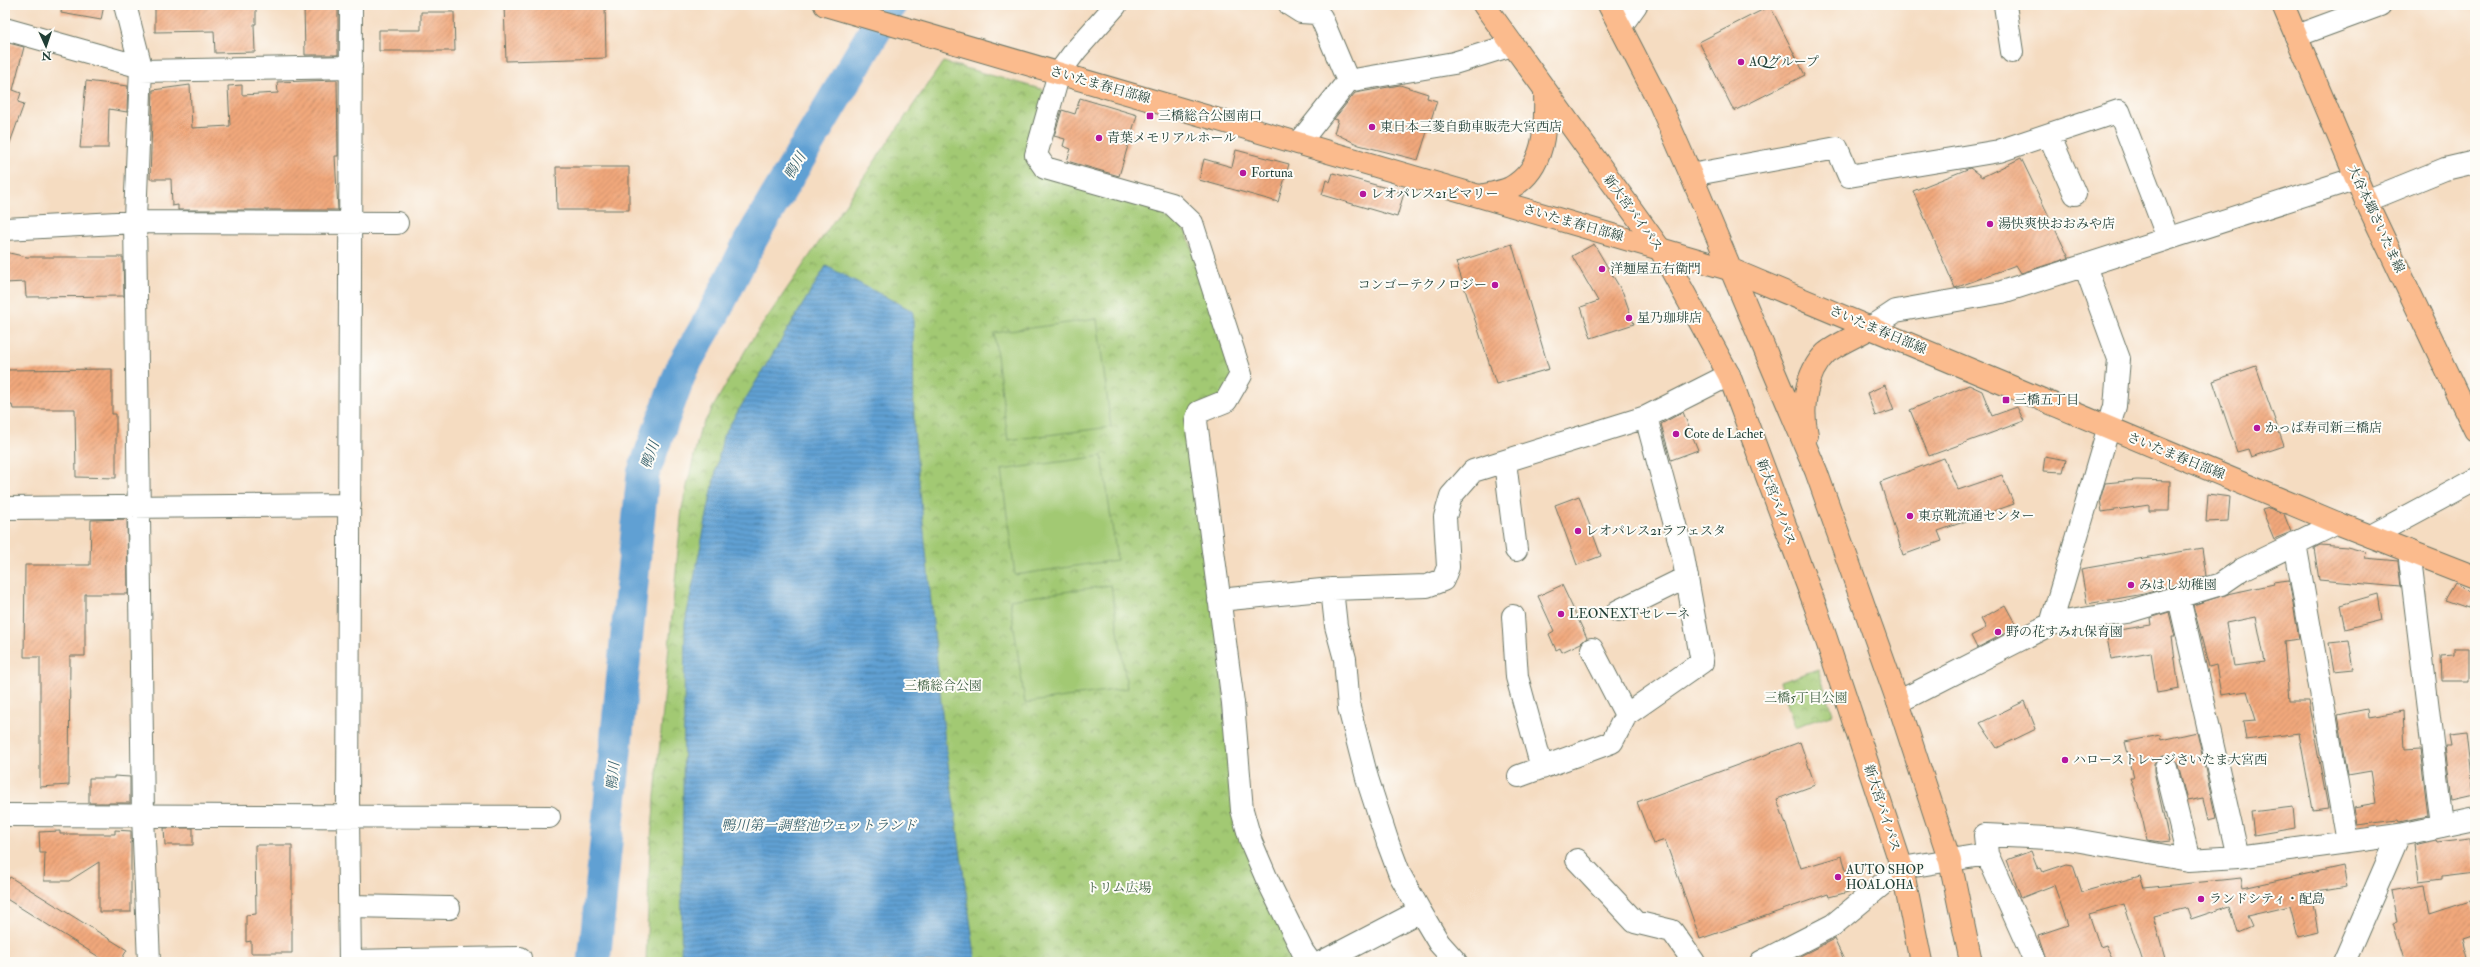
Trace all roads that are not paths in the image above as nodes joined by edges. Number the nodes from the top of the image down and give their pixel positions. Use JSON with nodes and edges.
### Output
{"nodes":[{"id":1,"x":125,"y":5,"type":"edge"},
{"id":2,"x":351,"y":5,"type":"edge"},
{"id":3,"x":825,"y":5,"type":"edge"},
{"id":4,"x":1116,"y":5,"type":"edge"},
{"id":5,"x":1290,"y":5,"type":"edge"},
{"id":6,"x":1484,"y":5,"type":"edge"},
{"id":7,"x":1495,"y":5,"type":"edge"},
{"id":8,"x":1609,"y":5,"type":"edge"},
{"id":9,"x":1636,"y":5,"type":"edge"},
{"id":10,"x":2005,"y":5,"type":"edge"},
{"id":11,"x":2283,"y":5,"type":"edge"},
{"id":12,"x":2380,"y":5,"type":"edge"},
{"id":13,"x":1621,"y":26,"type":"junction"},
{"id":14,"x":5,"y":29,"type":"edge"},
{"id":15,"x":2296,"y":36,"type":"junction"},
{"id":16,"x":1512,"y":45,"type":"junction"},
{"id":17,"x":2012,"y":52,"type":"dead end"},
{"id":18,"x":351,"y":67,"type":"junction"},
{"id":19,"x":141,"y":69,"type":"junction"},
{"id":20,"x":1059,"y":73,"type":"junction"},
{"id":21,"x":1348,"y":81,"type":"junction"},
{"id":22,"x":1545,"y":92,"type":"junction"},
{"id":23,"x":2049,"y":135,"type":"junction"},
{"id":24,"x":1299,"y":143,"type":"junction"},
{"id":25,"x":2475,"y":162,"type":"edge"},
{"id":26,"x":1691,"y":174,"type":"junction"},
{"id":27,"x":2357,"y":178,"type":"junction"},
{"id":28,"x":2075,"y":194,"type":"dead end"},
{"id":29,"x":1480,"y":196,"type":"junction"},
{"id":30,"x":2366,"y":201,"type":"junction"},
{"id":31,"x":135,"y":222,"type":"junction"},
{"id":32,"x":351,"y":222,"type":"junction"},
{"id":33,"x":397,"y":223,"type":"dead end"},
{"id":34,"x":5,"y":229,"type":"edge"},
{"id":35,"x":2168,"y":238,"type":"junction"},
{"id":36,"x":1660,"y":249,"type":"junction"},
{"id":37,"x":2086,"y":266,"type":"junction"},
{"id":38,"x":1732,"y":270,"type":"junction"},
{"id":39,"x":1872,"y":327,"type":"junction"},
{"id":40,"x":1729,"y":374,"type":"junction"},
{"id":41,"x":1646,"y":417,"type":"junction"},
{"id":42,"x":2108,"y":428,"type":"junction"},
{"id":43,"x":2475,"y":430,"type":"edge"},
{"id":44,"x":1505,"y":462,"type":"junction"},
{"id":45,"x":1816,"y":471,"type":"junction"},
{"id":46,"x":2475,"y":480,"type":"edge"},
{"id":47,"x":350,"y":505,"type":"junction"},
{"id":48,"x":139,"y":507,"type":"junction"},
{"id":49,"x":5,"y":508,"type":"edge"},
{"id":50,"x":2337,"y":523,"type":"junction"},
{"id":51,"x":2371,"y":536,"type":"junction"},
{"id":52,"x":2295,"y":544,"type":"junction"},
{"id":53,"x":1516,"y":550,"type":"dead end"},
{"id":54,"x":2409,"y":551,"type":"junction"},
{"id":55,"x":1687,"y":577,"type":"junction"},
{"id":56,"x":2475,"y":577,"type":"edge"},
{"id":57,"x":1332,"y":589,"type":"junction"},
{"id":58,"x":2179,"y":598,"type":"junction"},
{"id":59,"x":1219,"y":600,"type":"junction"},
{"id":60,"x":1618,"y":611,"type":"dead end"},
{"id":61,"x":1513,"y":616,"type":"dead end"},
{"id":62,"x":2051,"y":624,"type":"junction"},
{"id":63,"x":1592,"y":649,"type":"dead end"},
{"id":64,"x":1898,"y":702,"type":"junction"},
{"id":65,"x":1626,"y":714,"type":"junction"},
{"id":66,"x":1542,"y":768,"type":"junction"},
{"id":67,"x":2166,"y":768,"type":"dead end"},
{"id":68,"x":1519,"y":776,"type":"dead end"},
{"id":69,"x":5,"y":814,"type":"edge"},
{"id":70,"x":143,"y":816,"type":"junction"},
{"id":71,"x":348,"y":817,"type":"junction"},
{"id":72,"x":549,"y":817,"type":"dead end"},
{"id":73,"x":2475,"y":819,"type":"edge"},
{"id":74,"x":2442,"y":826,"type":"junction"},
{"id":75,"x":2399,"y":835,"type":"junction"},
{"id":76,"x":2347,"y":841,"type":"junction"},
{"id":77,"x":1987,"y":854,"type":"junction"},
{"id":78,"x":2238,"y":858,"type":"junction"},
{"id":79,"x":1577,"y":860,"type":"dead end"},
{"id":80,"x":2189,"y":860,"type":"junction"},
{"id":81,"x":1950,"y":861,"type":"junction"},
{"id":82,"x":1902,"y":868,"type":"junction"},
{"id":83,"x":350,"y":906,"type":"junction"},
{"id":84,"x":449,"y":908,"type":"dead end"},
{"id":85,"x":1420,"y":911,"type":"junction"},
{"id":86,"x":520,"y":958,"type":"dead end"},
{"id":87,"x":350,"y":961,"type":"edge"},
{"id":88,"x":149,"y":962,"type":"edge"},
{"id":89,"x":1310,"y":962,"type":"edge"},
{"id":90,"x":1322,"y":962,"type":"edge"},
{"id":91,"x":1456,"y":962,"type":"edge"},
{"id":92,"x":1694,"y":962,"type":"edge"},
{"id":93,"x":1761,"y":962,"type":"edge"},
{"id":94,"x":1922,"y":962,"type":"edge"},
{"id":95,"x":1971,"y":962,"type":"edge"},
{"id":96,"x":2035,"y":962,"type":"edge"},
{"id":97,"x":2344,"y":962,"type":"edge"}],
"edges":[{"from":1,"to":19,"type":"street"},
{"from":2,"to":18,"type":"street"},
{"from":3,"to":20,"type":"main road","name":"さいたま春日部線"},
{"from":4,"to":20,"type":"street"},
{"from":5,"to":21,"type":"street"},
{"from":6,"to":16,"type":"main road","name":"新大宮バイパス"},
{"from":7,"to":16,"type":"main road"},
{"from":8,"to":13,"type":"main road"},
{"from":9,"to":13,"type":"street"},
{"from":10,"to":17,"type":"street"},
{"from":11,"to":15,"type":"main road","name":"大谷本郷さいたま線"},
{"from":12,"to":15,"type":"street"},
{"from":13,"to":26,"type":"main road"},
{"from":14,"to":19,"type":"street"},
{"from":15,"to":27,"type":"main road","name":"大谷本郷さいたま線"},
{"from":16,"to":21,"type":"street"},
{"from":16,"to":22,"type":"main road","name":"新大宮バイパス"},
{"from":18,"to":19,"type":"street"},
{"from":18,"to":32,"type":"street"},
{"from":19,"to":31,"type":"street"},
{"from":20,"to":24,"type":"main road","name":"さいたま春日部線"},
{"from":20,"to":59,"type":"street"},
{"from":21,"to":24,"type":"street"},
{"from":22,"to":29,"type":"main road"},
{"from":22,"to":36,"type":"main road","name":"新大宮バイパス"},
{"from":23,"to":26,"type":"street"},
{"from":23,"to":28,"type":"street"},
{"from":23,"to":35,"type":"street"},
{"from":24,"to":29,"type":"main road","name":"さいたま春日部線"},
{"from":25,"to":30,"type":"street"},
{"from":26,"to":38,"type":"main road"},
{"from":27,"to":30,"type":"main road","name":"大谷本郷さいたま線"},
{"from":27,"to":35,"type":"street"},
{"from":29,"to":36,"type":"main road","name":"さいたま春日部線"},
{"from":30,"to":43,"type":"main road","name":"大谷本郷さいたま線"},
{"from":31,"to":32,"type":"street"},
{"from":31,"to":34,"type":"street"},
{"from":31,"to":48,"type":"street"},
{"from":32,"to":33,"type":"street"},
{"from":32,"to":47,"type":"street"},
{"from":35,"to":37,"type":"street"},
{"from":36,"to":38,"type":"main road","name":"さいたま春日部線"},
{"from":36,"to":40,"type":"main road","name":"新大宮バイパス"},
{"from":37,"to":39,"type":"street"},
{"from":37,"to":42,"type":"street"},
{"from":38,"to":39,"type":"main road","name":"さいたま春日部線"},
{"from":38,"to":45,"type":"main road"},
{"from":39,"to":42,"type":"main road","name":"さいたま春日部線"},
{"from":39,"to":45,"type":"main road"},
{"from":40,"to":41,"type":"street"},
{"from":40,"to":82,"type":"main road","name":"新大宮バイパス"},
{"from":41,"to":44,"type":"street"},
{"from":41,"to":55,"type":"street"},
{"from":42,"to":50,"type":"main road","name":"さいたま春日部線"},
{"from":42,"to":62,"type":"street"},
{"from":44,"to":53,"type":"street"},
{"from":44,"to":57,"type":"street"},
{"from":45,"to":64,"type":"main road"},
{"from":46,"to":51,"type":"street"},
{"from":47,"to":48,"type":"street"},
{"from":47,"to":71,"type":"street"},
{"from":48,"to":49,"type":"street"},
{"from":48,"to":70,"type":"street"},
{"from":50,"to":51,"type":"main road","name":"さいたま春日部線"},
{"from":50,"to":52,"type":"street"},
{"from":51,"to":54,"type":"main road","name":"さいたま春日部線"},
{"from":52,"to":58,"type":"street"},
{"from":52,"to":76,"type":"street"},
{"from":54,"to":56,"type":"main road","name":"さいたま春日部線"},
{"from":54,"to":74,"type":"street"},
{"from":55,"to":60,"type":"street"},
{"from":55,"to":65,"type":"street"},
{"from":57,"to":59,"type":"street"},
{"from":57,"to":85,"type":"street"},
{"from":58,"to":62,"type":"street"},
{"from":58,"to":78,"type":"street"},
{"from":59,"to":89,"type":"street"},
{"from":61,"to":66,"type":"street"},
{"from":62,"to":64,"type":"street"},
{"from":63,"to":65,"type":"street"},
{"from":64,"to":81,"type":"main road"},
{"from":65,"to":66,"type":"street"},
{"from":66,"to":68,"type":"street"},
{"from":67,"to":80,"type":"street"},
{"from":69,"to":70,"type":"street"},
{"from":70,"to":71,"type":"street"},
{"from":70,"to":88,"type":"street"},
{"from":71,"to":72,"type":"street"},
{"from":71,"to":83,"type":"street"},
{"from":73,"to":74,"type":"street"},
{"from":74,"to":75,"type":"street"},
{"from":75,"to":76,"type":"street"},
{"from":75,"to":97,"type":"street"},
{"from":76,"to":78,"type":"street"},
{"from":77,"to":80,"type":"street"},
{"from":77,"to":81,"type":"street"},
{"from":77,"to":96,"type":"street"},
{"from":78,"to":80,"type":"street"},
{"from":79,"to":92,"type":"street"},
{"from":81,"to":82,"type":"street"},
{"from":81,"to":95,"type":"main road"},
{"from":82,"to":93,"type":"street"},
{"from":82,"to":94,"type":"main road","name":"新大宮バイパス"},
{"from":83,"to":84,"type":"street"},
{"from":83,"to":87,"type":"street"},
{"from":85,"to":90,"type":"street"},
{"from":85,"to":91,"type":"street"},
{"from":86,"to":87,"type":"street"}]}
